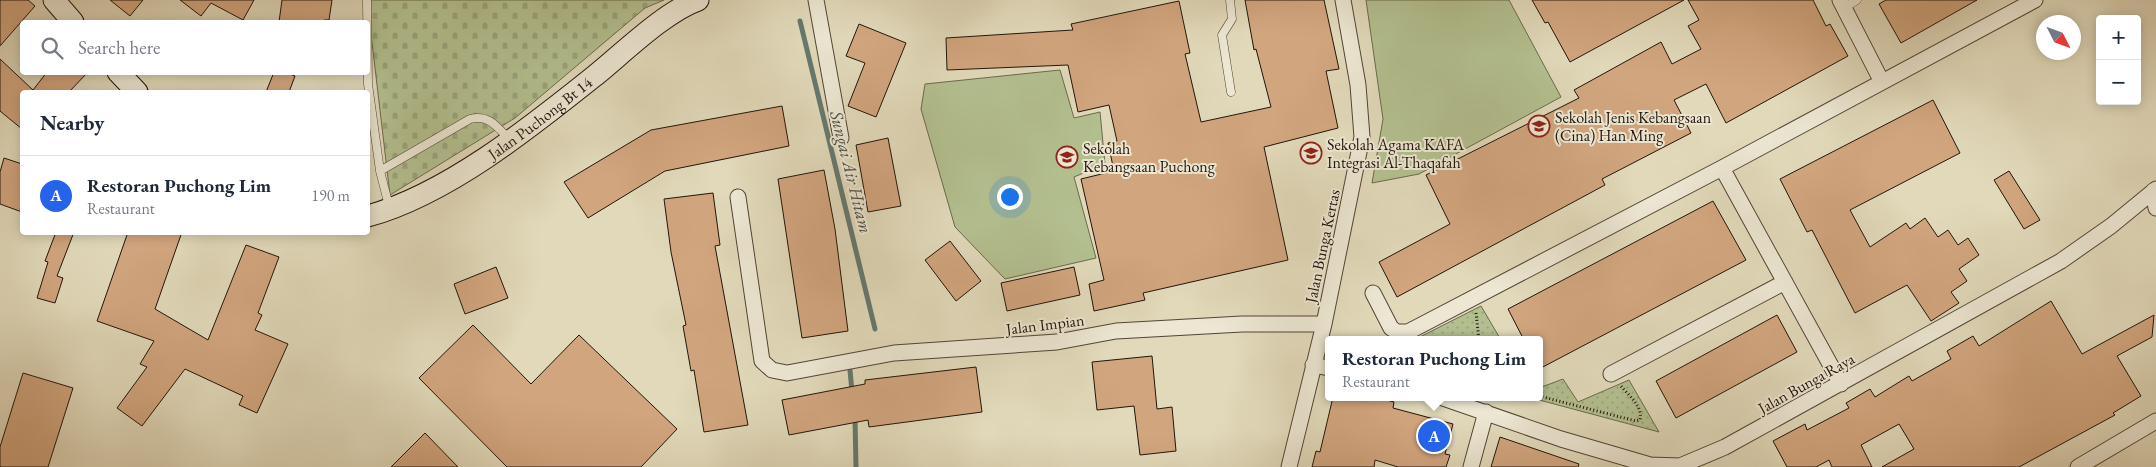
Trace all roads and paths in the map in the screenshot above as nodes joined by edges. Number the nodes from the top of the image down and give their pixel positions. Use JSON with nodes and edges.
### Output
{"nodes":[{"id":1,"x":54,"y":0,"type":"edge"},
{"id":2,"x":367,"y":0,"type":"edge"},
{"id":3,"x":698,"y":0,"type":"edge"},
{"id":4,"x":816,"y":0,"type":"edge"},
{"id":5,"x":1230,"y":0,"type":"edge"},
{"id":6,"x":1343,"y":0,"type":"edge"},
{"id":7,"x":1857,"y":0,"type":"edge"},
{"id":8,"x":2034,"y":0,"type":"edge"},
{"id":9,"x":1841,"y":4,"type":"edge"},
{"id":10,"x":71,"y":20,"type":"edge"},
{"id":11,"x":367,"y":20,"type":"edge"},
{"id":12,"x":121,"y":75,"type":"edge"},
{"id":13,"x":368,"y":75,"type":"edge"},
{"id":14,"x":1882,"y":82,"type":"junction"},
{"id":15,"x":135,"y":90,"type":"edge"},
{"id":16,"x":369,"y":90,"type":"edge"},
{"id":17,"x":1231,"y":92,"type":"dead end"},
{"id":18,"x":370,"y":98,"type":"edge"},
{"id":19,"x":841,"y":138,"type":"dead end"},
{"id":20,"x":510,"y":139,"type":"junction"},
{"id":21,"x":1722,"y":168,"type":"junction"},
{"id":22,"x":380,"y":171,"type":"junction"},
{"id":23,"x":2154,"y":190,"type":"edge"},
{"id":24,"x":738,"y":197,"type":"dead end"},
{"id":25,"x":2156,"y":208,"type":"edge"},
{"id":26,"x":390,"y":210,"type":"junction"},
{"id":27,"x":370,"y":215,"type":"edge"},
{"id":28,"x":1784,"y":282,"type":"junction"},
{"id":29,"x":1373,"y":293,"type":"dead end"},
{"id":30,"x":1475,"y":298,"type":"junction"},
{"id":31,"x":1324,"y":324,"type":"junction"},
{"id":32,"x":1479,"y":336,"type":"edge"},
{"id":33,"x":1313,"y":365,"type":"junction"},
{"id":34,"x":1325,"y":367,"type":"edge"},
{"id":35,"x":1611,"y":374,"type":"joint"},
{"id":36,"x":1841,"y":384,"type":"junction"},
{"id":37,"x":1543,"y":397,"type":"edge"},
{"id":38,"x":1452,"y":401,"type":"edge"},
{"id":39,"x":1486,"y":412,"type":"junction"},
{"id":40,"x":2156,"y":421,"type":"edge"},
{"id":41,"x":1290,"y":467,"type":"edge"},
{"id":42,"x":1471,"y":467,"type":"edge"},
{"id":43,"x":2078,"y":467,"type":"edge"}],
"edges":[{"from":1,"to":10,"type":"street"},
{"from":2,"to":11,"type":"lane"},
{"from":3,"to":20,"type":"street","name":"Jalan Puchong Bt 14"},
{"from":4,"to":19,"type":"street"},
{"from":5,"to":17,"type":"lane"},
{"from":6,"to":31,"type":"street","name":"Jalan Bunga Kertas"},
{"from":7,"to":9,"type":"lane"},
{"from":8,"to":14,"type":"street"},
{"from":9,"to":14,"type":"street"},
{"from":12,"to":15,"type":"street"},
{"from":13,"to":16,"type":"lane"},
{"from":14,"to":21,"type":"street"},
{"from":18,"to":22,"type":"lane"},
{"from":20,"to":22,"type":"lane"},
{"from":20,"to":26,"type":"street","name":"Jalan Puchong Bt 14"},
{"from":21,"to":28,"type":"street"},
{"from":21,"to":30,"type":"street"},
{"from":22,"to":26,"type":"lane"},
{"from":23,"to":25,"type":"street"},
{"from":23,"to":36,"type":"street","name":"Jalan Bunga Raya"},
{"from":24,"to":31,"type":"street","name":"Jalan Impian"},
{"from":26,"to":27,"type":"street","name":"Jalan Puchong Bt 14"},
{"from":28,"to":35,"type":"street"},
{"from":28,"to":36,"type":"street"},
{"from":29,"to":30,"type":"street"},
{"from":30,"to":32,"type":"path"},
{"from":31,"to":33,"type":"street","name":"Jalan Bunga Kertas"},
{"from":33,"to":34,"type":"street"},
{"from":33,"to":41,"type":"street","name":"Jalan Bunga Kertas"},
{"from":35,"to":37,"type":"path"},
{"from":36,"to":39,"type":"street","name":"Jalan Bunga Raya"},
{"from":38,"to":39,"type":"street","name":"Jalan Bunga Raya"},
{"from":39,"to":42,"type":"street"},
{"from":40,"to":43,"type":"street"}]}
